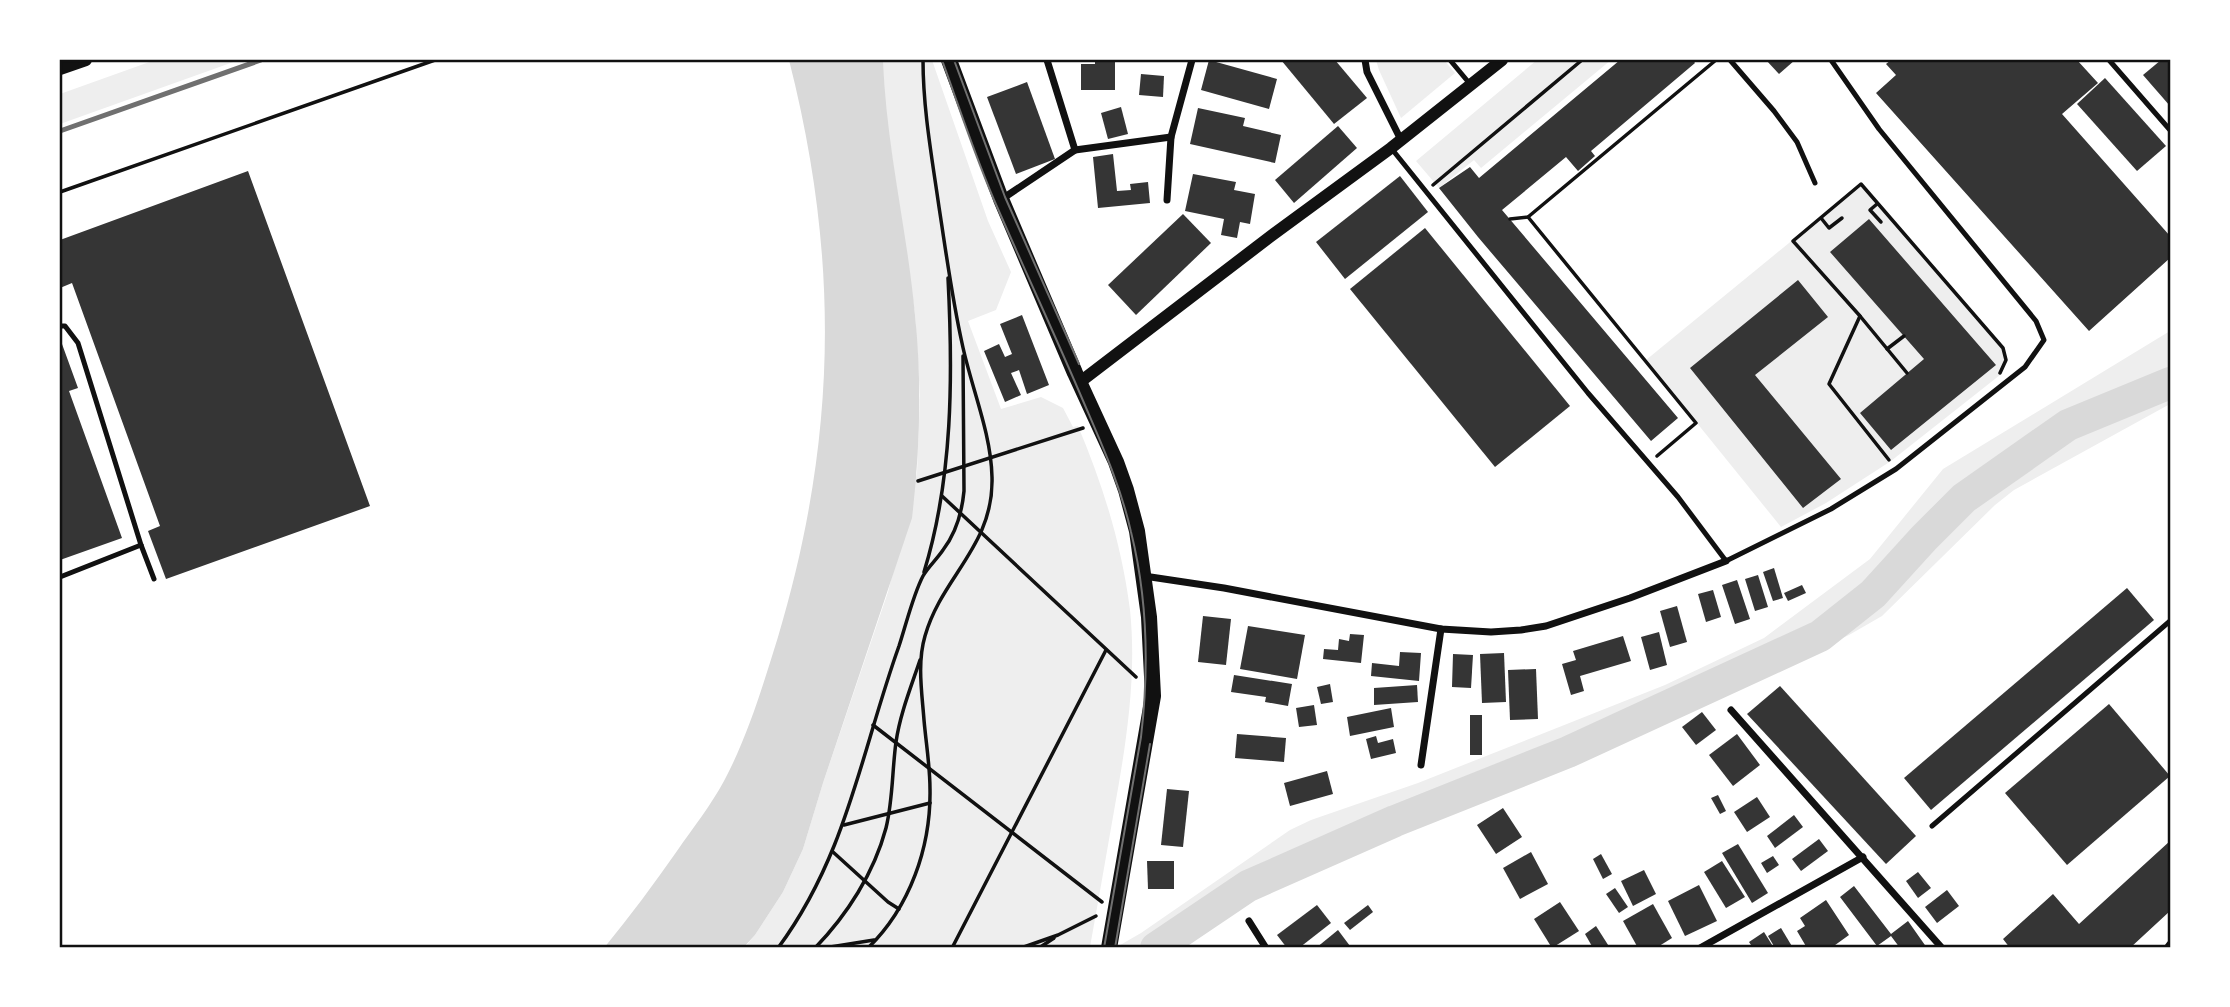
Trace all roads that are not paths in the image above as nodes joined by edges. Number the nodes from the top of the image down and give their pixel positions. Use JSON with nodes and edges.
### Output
{"nodes":[{"id":1,"x":86,"y":60,"type":"edge"},
{"id":2,"x":949,"y":60,"type":"edge"},
{"id":3,"x":1047,"y":60,"type":"edge"},
{"id":4,"x":1192,"y":60,"type":"edge"},
{"id":5,"x":1365,"y":60,"type":"edge"},
{"id":6,"x":1450,"y":60,"type":"edge"},
{"id":7,"x":1502,"y":60,"type":"edge"},
{"id":8,"x":1730,"y":60,"type":"edge"},
{"id":9,"x":1831,"y":60,"type":"edge"},
{"id":10,"x":2109,"y":60,"type":"edge"},
{"id":11,"x":60,"y":69,"type":"edge"},
{"id":12,"x":1470,"y":85,"type":"junction"},
{"id":13,"x":2171,"y":130,"type":"edge"},
{"id":14,"x":1171,"y":137,"type":"junction"},
{"id":15,"x":1396,"y":144,"type":"junction"},
{"id":16,"x":1075,"y":150,"type":"junction"},
{"id":17,"x":1815,"y":183,"type":"dead end"},
{"id":18,"x":1001,"y":199,"type":"junction"},
{"id":19,"x":1167,"y":200,"type":"dead end"},
{"id":20,"x":60,"y":326,"type":"edge"},
{"id":21,"x":1084,"y":380,"type":"junction"},
{"id":22,"x":141,"y":545,"type":"junction"},
{"id":23,"x":1726,"y":561,"type":"junction"},
{"id":24,"x":1144,"y":576,"type":"junction"},
{"id":25,"x":60,"y":577,"type":"edge"},
{"id":26,"x":154,"y":579,"type":"dead end"},
{"id":27,"x":2171,"y":621,"type":"edge"},
{"id":28,"x":1441,"y":629,"type":"junction"},
{"id":29,"x":1731,"y":710,"type":"dead end"},
{"id":30,"x":1421,"y":765,"type":"dead end"},
{"id":31,"x":1933,"y":826,"type":"dead end"},
{"id":32,"x":1863,"y":858,"type":"junction"},
{"id":33,"x":1249,"y":921,"type":"dead end"},
{"id":34,"x":1110,"y":947,"type":"edge"},
{"id":35,"x":1266,"y":947,"type":"edge"},
{"id":36,"x":1700,"y":947,"type":"edge"},
{"id":37,"x":1942,"y":947,"type":"edge"}],
"edges":[{"from":1,"to":11,"type":"street"},
{"from":2,"to":18,"type":"main road"},
{"from":3,"to":16,"type":"street"},
{"from":4,"to":14,"type":"street"},
{"from":5,"to":15,"type":"street"},
{"from":6,"to":12,"type":"lane"},
{"from":7,"to":12,"type":"street"},
{"from":8,"to":17,"type":"lane"},
{"from":9,"to":23,"type":"lane"},
{"from":10,"to":13,"type":"lane"},
{"from":12,"to":15,"type":"street"},
{"from":14,"to":16,"type":"street"},
{"from":14,"to":19,"type":"street"},
{"from":15,"to":21,"type":"street"},
{"from":15,"to":23,"type":"lane"},
{"from":16,"to":18,"type":"street"},
{"from":18,"to":21,"type":"main road"},
{"from":20,"to":22,"type":"lane"},
{"from":21,"to":24,"type":"main road"},
{"from":22,"to":25,"type":"lane"},
{"from":22,"to":26,"type":"lane"},
{"from":23,"to":28,"type":"street"},
{"from":24,"to":28,"type":"street"},
{"from":24,"to":34,"type":"main road"},
{"from":27,"to":31,"type":"lane"},
{"from":28,"to":30,"type":"street"},
{"from":29,"to":32,"type":"street"},
{"from":32,"to":36,"type":"street"},
{"from":32,"to":37,"type":"street"},
{"from":33,"to":35,"type":"street"}]}
